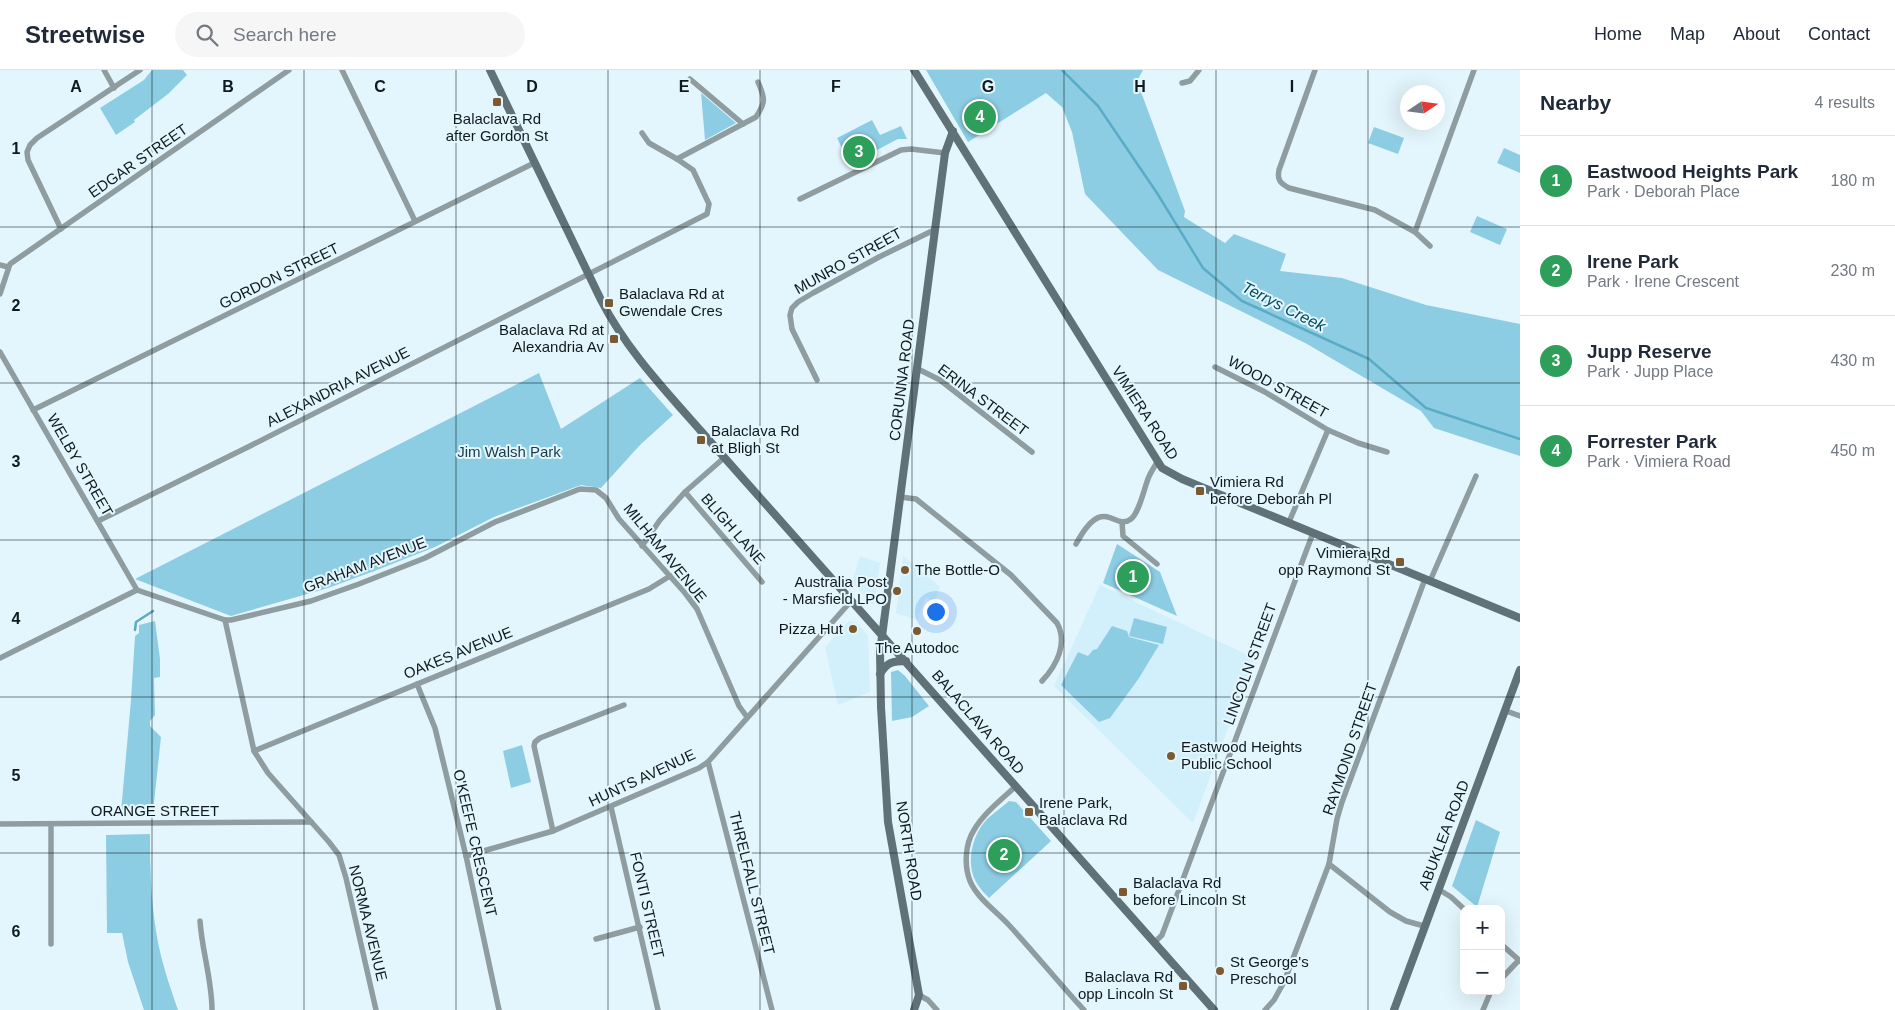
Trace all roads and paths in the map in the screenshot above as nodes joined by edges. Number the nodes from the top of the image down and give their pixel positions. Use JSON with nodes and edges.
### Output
{"nodes":[{"id":1,"x":104,"y":70,"type":"edge"},
{"id":2,"x":140,"y":70,"type":"edge"},
{"id":3,"x":289,"y":70,"type":"edge"},
{"id":4,"x":342,"y":70,"type":"edge"},
{"id":5,"x":490,"y":70,"type":"edge"},
{"id":6,"x":914,"y":70,"type":"edge"},
{"id":7,"x":1199,"y":70,"type":"edge"},
{"id":8,"x":1315,"y":70,"type":"edge"},
{"id":9,"x":1474,"y":70,"type":"edge"},
{"id":10,"x":690,"y":79,"type":"dead end"},
{"id":11,"x":758,"y":82,"type":"dead end"},
{"id":12,"x":1182,"y":83,"type":"dead end"},
{"id":13,"x":114,"y":88,"type":"junction"},
{"id":14,"x":743,"y":124,"type":"junction"},
{"id":15,"x":953,"y":131,"type":"junction"},
{"id":16,"x":642,"y":134,"type":"dead end"},
{"id":17,"x":945,"y":153,"type":"junction"},
{"id":18,"x":677,"y":159,"type":"junction"},
{"id":19,"x":534,"y":163,"type":"junction"},
{"id":20,"x":800,"y":199,"type":"dead end"},
{"id":21,"x":415,"y":221,"type":"junction"},
{"id":22,"x":61,"y":229,"type":"junction"},
{"id":23,"x":934,"y":230,"type":"junction"},
{"id":24,"x":1414,"y":232,"type":"junction"},
{"id":25,"x":1430,"y":246,"type":"dead end"},
{"id":26,"x":0,"y":265,"type":"edge"},
{"id":27,"x":8,"y":267,"type":"junction"},
{"id":28,"x":589,"y":275,"type":"junction"},
{"id":29,"x":0,"y":294,"type":"edge"},
{"id":30,"x":0,"y":352,"type":"edge"},
{"id":31,"x":1215,"y":367,"type":"dead end"},
{"id":32,"x":918,"y":369,"type":"junction"},
{"id":33,"x":817,"y":380,"type":"dead end"},
{"id":34,"x":33,"y":410,"type":"junction"},
{"id":35,"x":1328,"y":430,"type":"junction"},
{"id":36,"x":1032,"y":452,"type":"dead end"},
{"id":37,"x":1387,"y":452,"type":"dead end"},
{"id":38,"x":724,"y":457,"type":"junction"},
{"id":39,"x":1157,"y":462,"type":"junction"},
{"id":40,"x":1476,"y":476,"type":"dead end"},
{"id":41,"x":596,"y":490,"type":"joint"},
{"id":42,"x":685,"y":492,"type":"junction"},
{"id":43,"x":900,"y":497,"type":"junction"},
{"id":44,"x":98,"y":521,"type":"junction"},
{"id":45,"x":1122,"y":522,"type":"junction"},
{"id":46,"x":1289,"y":522,"type":"junction"},
{"id":47,"x":1313,"y":533,"type":"junction"},
{"id":48,"x":1076,"y":544,"type":"dead end"},
{"id":49,"x":642,"y":546,"type":"junction"},
{"id":50,"x":1157,"y":564,"type":"dead end"},
{"id":51,"x":670,"y":576,"type":"junction"},
{"id":52,"x":1428,"y":580,"type":"junction"},
{"id":53,"x":762,"y":582,"type":"dead end"},
{"id":54,"x":137,"y":590,"type":"junction"},
{"id":55,"x":852,"y":600,"type":"junction"},
{"id":56,"x":1520,"y":618,"type":"edge"},
{"id":57,"x":225,"y":620,"type":"junction"},
{"id":58,"x":882,"y":634,"type":"junction"},
{"id":59,"x":0,"y":658,"type":"edge"},
{"id":60,"x":906,"y":661,"type":"junction"},
{"id":61,"x":1520,"y":670,"type":"edge"},
{"id":62,"x":880,"y":674,"type":"junction"},
{"id":63,"x":1042,"y":680,"type":"dead end"},
{"id":64,"x":417,"y":684,"type":"junction"},
{"id":65,"x":624,"y":705,"type":"dead end"},
{"id":66,"x":1506,"y":711,"type":"junction"},
{"id":67,"x":1520,"y":716,"type":"edge"},
{"id":68,"x":746,"y":717,"type":"junction"},
{"id":69,"x":254,"y":751,"type":"junction"},
{"id":70,"x":708,"y":762,"type":"junction"},
{"id":71,"x":1016,"y":786,"type":"junction"},
{"id":72,"x":611,"y":807,"type":"junction"},
{"id":73,"x":310,"y":822,"type":"junction"},
{"id":74,"x":0,"y":824,"type":"edge"},
{"id":75,"x":51,"y":824,"type":"junction"},
{"id":76,"x":553,"y":831,"type":"junction"},
{"id":77,"x":466,"y":856,"type":"junction"},
{"id":78,"x":1330,"y":864,"type":"junction"},
{"id":79,"x":1438,"y":889,"type":"junction"},
{"id":80,"x":1460,"y":905,"type":"edge"},
{"id":81,"x":200,"y":921,"type":"dead end"},
{"id":82,"x":1424,"y":926,"type":"junction"},
{"id":83,"x":640,"y":927,"type":"junction"},
{"id":84,"x":596,"y":939,"type":"dead end"},
{"id":85,"x":1155,"y":942,"type":"junction"},
{"id":86,"x":51,"y":944,"type":"dead end"},
{"id":87,"x":1505,"y":948,"type":"edge"},
{"id":88,"x":1520,"y":961,"type":"edge"},
{"id":89,"x":1505,"y":975,"type":"edge"},
{"id":90,"x":919,"y":995,"type":"junction"},
{"id":91,"x":1490,"y":995,"type":"edge"},
{"id":92,"x":212,"y":1010,"type":"edge"},
{"id":93,"x":376,"y":1010,"type":"edge"},
{"id":94,"x":499,"y":1010,"type":"edge"},
{"id":95,"x":658,"y":1010,"type":"edge"},
{"id":96,"x":772,"y":1010,"type":"edge"},
{"id":97,"x":914,"y":1010,"type":"edge"},
{"id":98,"x":937,"y":1010,"type":"edge"},
{"id":99,"x":1084,"y":1010,"type":"edge"},
{"id":100,"x":1214,"y":1010,"type":"edge"},
{"id":101,"x":1265,"y":1010,"type":"edge"},
{"id":102,"x":1394,"y":1010,"type":"edge"},
{"id":103,"x":1482,"y":1010,"type":"edge"}],
"edges":[{"from":1,"to":13,"type":"street"},
{"from":2,"to":13,"type":"street"},
{"from":3,"to":22,"type":"street","name":"EDGAR STREET"},
{"from":4,"to":21,"type":"street"},
{"from":5,"to":19,"type":"street","name":"BALACLAVA ROAD"},
{"from":6,"to":15,"type":"street","name":"VIMIERA ROAD"},
{"from":7,"to":12,"type":"street"},
{"from":8,"to":24,"type":"street"},
{"from":9,"to":24,"type":"street"},
{"from":10,"to":14,"type":"street"},
{"from":11,"to":14,"type":"street"},
{"from":13,"to":22,"type":"street"},
{"from":14,"to":18,"type":"street"},
{"from":15,"to":17,"type":"street","name":"CORUNNA ROAD"},
{"from":15,"to":39,"type":"street","name":"VIMIERA ROAD"},
{"from":16,"to":18,"type":"street"},
{"from":17,"to":20,"type":"street"},
{"from":17,"to":23,"type":"street","name":"CORUNNA ROAD"},
{"from":18,"to":28,"type":"street","name":"ALEXANDRIA AVENUE"},
{"from":19,"to":21,"type":"street","name":"GORDON STREET"},
{"from":19,"to":28,"type":"street","name":"BALACLAVA ROAD"},
{"from":21,"to":34,"type":"street","name":"GORDON STREET"},
{"from":22,"to":27,"type":"street","name":"EDGAR STREET"},
{"from":23,"to":32,"type":"street","name":"CORUNNA ROAD"},
{"from":23,"to":33,"type":"street","name":"MUNRO STREET"},
{"from":24,"to":25,"type":"street"},
{"from":26,"to":27,"type":"street"},
{"from":27,"to":29,"type":"street"},
{"from":28,"to":38,"type":"street","name":"BALACLAVA ROAD"},
{"from":28,"to":44,"type":"street","name":"ALEXANDRIA AVENUE"},
{"from":30,"to":34,"type":"street","name":"WELBY STREET"},
{"from":31,"to":35,"type":"street","name":"WOOD STREET"},
{"from":32,"to":36,"type":"street","name":"ERINA STREET"},
{"from":32,"to":43,"type":"street","name":"CORUNNA ROAD"},
{"from":34,"to":44,"type":"street","name":"WELBY STREET"},
{"from":35,"to":37,"type":"street","name":"WOOD STREET"},
{"from":35,"to":46,"type":"street","name":"WOOD STREET"},
{"from":38,"to":42,"type":"street"},
{"from":38,"to":55,"type":"street","name":"BALACLAVA ROAD"},
{"from":39,"to":45,"type":"street"},
{"from":39,"to":46,"type":"street","name":"VIMIERA ROAD"},
{"from":40,"to":52,"type":"street","name":"RAYMOND STREET"},
{"from":41,"to":49,"type":"street","name":"MILHAM AVENUE"},
{"from":41,"to":57,"type":"street","name":"GRAHAM AVENUE"},
{"from":42,"to":49,"type":"street"},
{"from":42,"to":53,"type":"street","name":"BLIGH LANE"},
{"from":43,"to":58,"type":"street","name":"CORUNNA ROAD"},
{"from":43,"to":63,"type":"street"},
{"from":44,"to":54,"type":"street","name":"WELBY STREET"},
{"from":45,"to":48,"type":"street"},
{"from":45,"to":50,"type":"street"},
{"from":46,"to":47,"type":"street","name":"VIMIERA ROAD"},
{"from":47,"to":52,"type":"street","name":"VIMIERA ROAD"},
{"from":47,"to":85,"type":"street","name":"LINCOLN STREET"},
{"from":49,"to":51,"type":"street","name":"MILHAM AVENUE"},
{"from":51,"to":64,"type":"street","name":"OAKES AVENUE"},
{"from":51,"to":68,"type":"street","name":"MILHAM AVENUE"},
{"from":52,"to":56,"type":"street","name":"VIMIERA ROAD"},
{"from":52,"to":78,"type":"street","name":"RAYMOND STREET"},
{"from":54,"to":57,"type":"street"},
{"from":54,"to":59,"type":"street"},
{"from":55,"to":58,"type":"street","name":"BALACLAVA ROAD"},
{"from":55,"to":68,"type":"street","name":"HUNTS AVENUE"},
{"from":57,"to":69,"type":"street","name":"NORMA AVENUE"},
{"from":58,"to":60,"type":"street","name":"BALACLAVA ROAD"},
{"from":58,"to":62,"type":"street","name":"NORTH ROAD"},
{"from":60,"to":62,"type":"street"},
{"from":60,"to":71,"type":"street","name":"BALACLAVA ROAD"},
{"from":61,"to":66,"type":"street","name":"ABUKLEA ROAD"},
{"from":62,"to":90,"type":"street","name":"NORTH ROAD"},
{"from":64,"to":69,"type":"street","name":"OAKES AVENUE"},
{"from":64,"to":77,"type":"street","name":"O'KEEFE CRESCENT"},
{"from":65,"to":76,"type":"street"},
{"from":66,"to":67,"type":"street"},
{"from":66,"to":79,"type":"street","name":"ABUKLEA ROAD"},
{"from":68,"to":70,"type":"street","name":"HUNTS AVENUE"},
{"from":69,"to":73,"type":"street","name":"NORMA AVENUE"},
{"from":70,"to":72,"type":"street","name":"HUNTS AVENUE"},
{"from":70,"to":96,"type":"street","name":"THRELFALL STREET"},
{"from":71,"to":85,"type":"street","name":"BALACLAVA ROAD"},
{"from":71,"to":99,"type":"street"},
{"from":72,"to":76,"type":"street","name":"HUNTS AVENUE"},
{"from":72,"to":83,"type":"street","name":"FONTI STREET"},
{"from":73,"to":75,"type":"street","name":"ORANGE STREET"},
{"from":73,"to":93,"type":"street","name":"NORMA AVENUE"},
{"from":74,"to":75,"type":"street","name":"ORANGE STREET"},
{"from":75,"to":86,"type":"street"},
{"from":76,"to":77,"type":"street","name":"HUNTS AVENUE"},
{"from":77,"to":94,"type":"street","name":"O'KEEFE CRESCENT"},
{"from":78,"to":82,"type":"street"},
{"from":78,"to":101,"type":"street","name":"RAYMOND STREET"},
{"from":79,"to":80,"type":"street"},
{"from":79,"to":82,"type":"street","name":"ABUKLEA ROAD"},
{"from":81,"to":92,"type":"street"},
{"from":82,"to":102,"type":"street","name":"ABUKLEA ROAD"},
{"from":83,"to":84,"type":"street"},
{"from":83,"to":95,"type":"street","name":"FONTI STREET"},
{"from":85,"to":100,"type":"street","name":"BALACLAVA ROAD"},
{"from":87,"to":88,"type":"street"},
{"from":88,"to":89,"type":"street"},
{"from":90,"to":97,"type":"street","name":"NORTH ROAD"},
{"from":90,"to":98,"type":"street"},
{"from":91,"to":103,"type":"street"}]}
